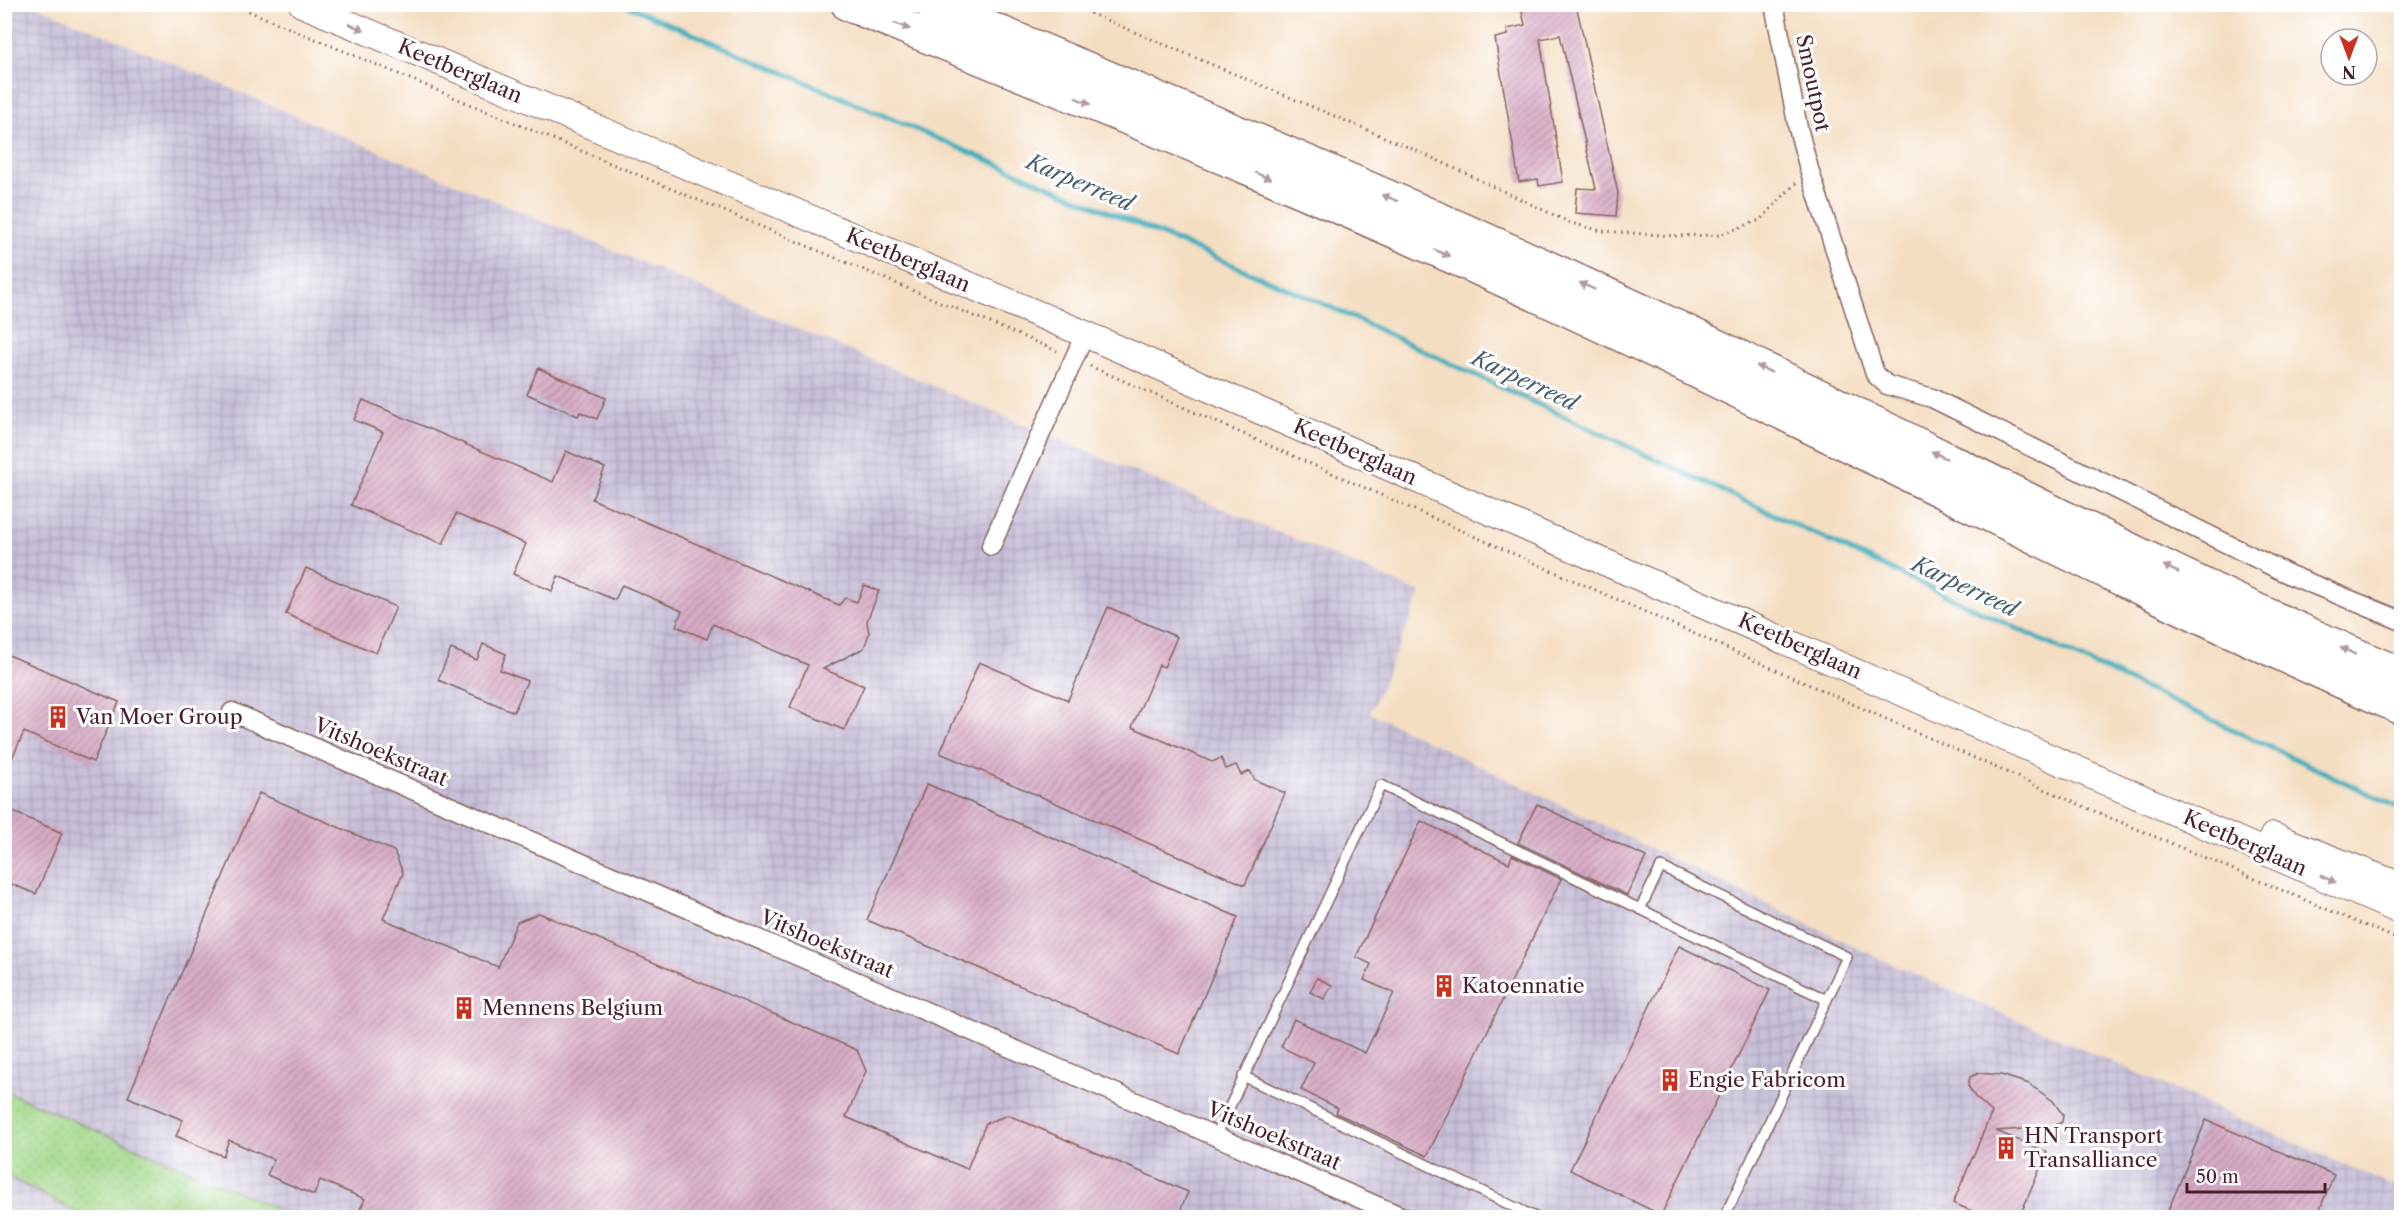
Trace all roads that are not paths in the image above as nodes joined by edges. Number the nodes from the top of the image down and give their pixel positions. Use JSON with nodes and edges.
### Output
{"nodes":[{"id":1,"x":302,"y":4,"type":"edge"},
{"id":2,"x":348,"y":4,"type":"edge"},
{"id":3,"x":848,"y":4,"type":"edge"},
{"id":4,"x":932,"y":4,"type":"edge"},
{"id":5,"x":1774,"y":4,"type":"edge"},
{"id":6,"x":1085,"y":334,"type":"junction"},
{"id":7,"x":991,"y":546,"type":"dead end"},
{"id":8,"x":2402,"y":621,"type":"edge"},
{"id":9,"x":2402,"y":675,"type":"edge"},
{"id":10,"x":2402,"y":708,"type":"edge"},
{"id":11,"x":232,"y":712,"type":"dead end"},
{"id":12,"x":2402,"y":886,"type":"edge"},
{"id":13,"x":1641,"y":909,"type":"junction"},
{"id":14,"x":2402,"y":912,"type":"edge"},
{"id":15,"x":1827,"y":1000,"type":"junction"},
{"id":16,"x":1243,"y":1076,"type":"junction"},
{"id":17,"x":1216,"y":1136,"type":"junction"},
{"id":18,"x":1405,"y":1218,"type":"edge"},
{"id":19,"x":1537,"y":1218,"type":"edge"},
{"id":20,"x":1724,"y":1218,"type":"edge"}],
"edges":[{"from":1,"to":6,"type":"main road","name":"Keetberglaan","one_way":true},
{"from":2,"to":12,"type":"main road","name":"Keetberglaan"},
{"from":3,"to":10,"type":"highway","one_way":true},
{"from":9,"to":4,"type":"highway","one_way":true},
{"from":5,"to":8,"type":"street","name":"Smoutpot"},
{"from":6,"to":7,"type":"street"},
{"from":6,"to":14,"type":"main road","name":"Keetberglaan","one_way":true},
{"from":11,"to":17,"type":"street","name":"Vitshoekstraat"},
{"from":13,"to":15,"type":"lane"},
{"from":13,"to":15,"type":"lane"},
{"from":13,"to":16,"type":"lane"},
{"from":15,"to":20,"type":"lane"},
{"from":16,"to":17,"type":"lane"},
{"from":16,"to":19,"type":"lane"},
{"from":17,"to":18,"type":"street","name":"Vitshoekstraat"}]}
